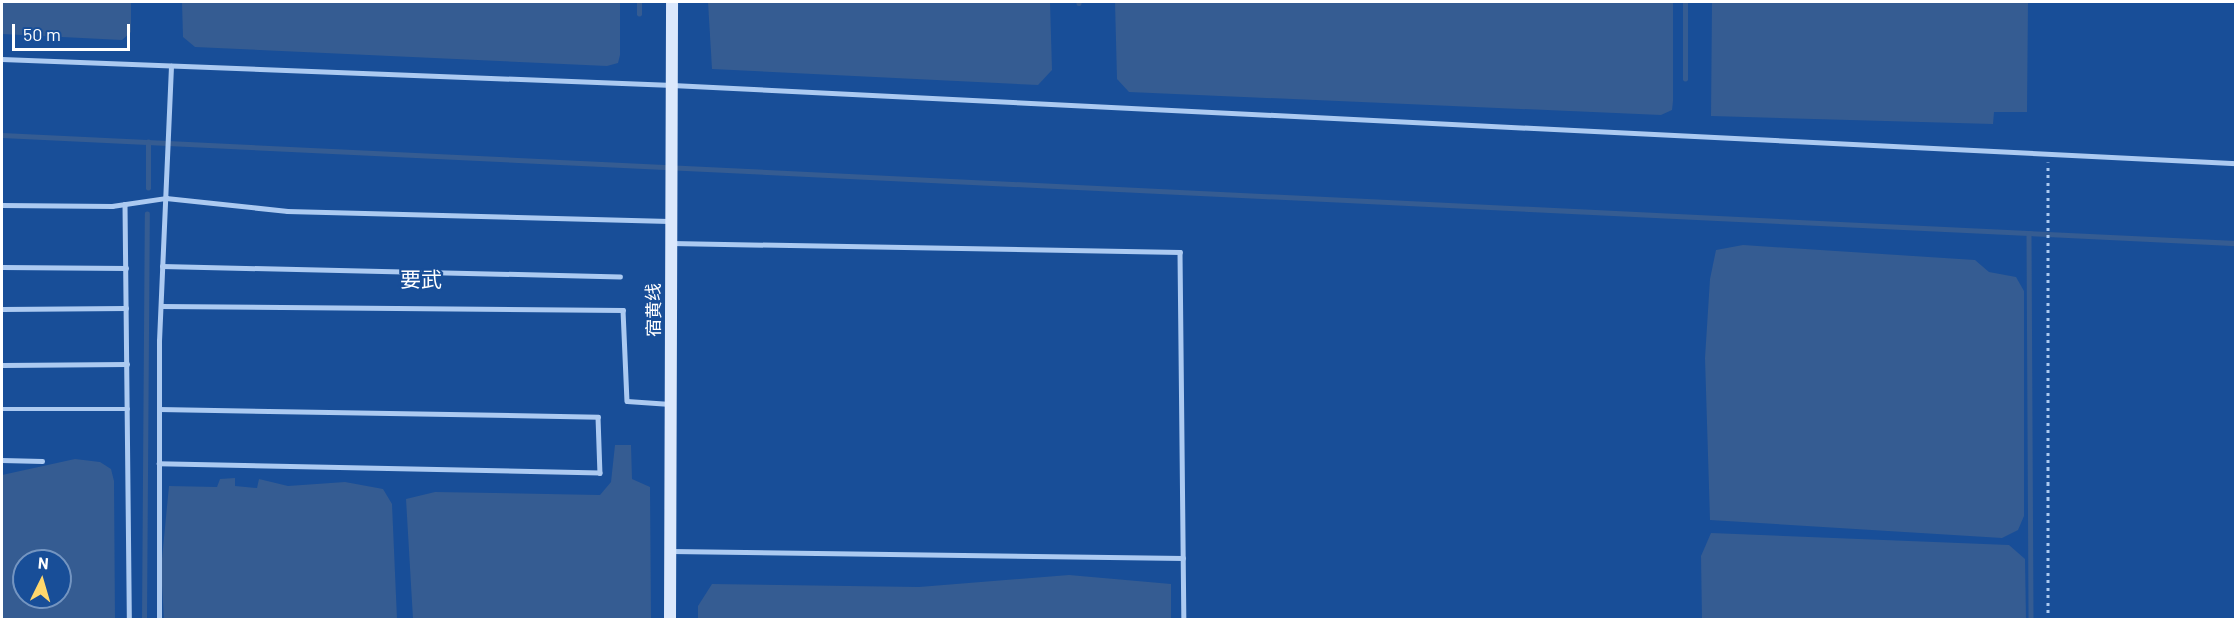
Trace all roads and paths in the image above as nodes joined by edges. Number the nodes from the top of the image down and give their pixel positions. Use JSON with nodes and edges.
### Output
{"nodes":[{"id":1,"x":672,"y":2,"type":"edge"},
{"id":2,"x":2,"y":59,"type":"edge"},
{"id":3,"x":171,"y":66,"type":"junction"},
{"id":4,"x":672,"y":85,"type":"junction"},
{"id":5,"x":2048,"y":154,"type":"junction"},
{"id":6,"x":2235,"y":163,"type":"edge"},
{"id":7,"x":165,"y":198,"type":"junction"},
{"id":8,"x":125,"y":204,"type":"junction"},
{"id":9,"x":2,"y":205,"type":"edge"},
{"id":10,"x":671,"y":221,"type":"junction"},
{"id":11,"x":671,"y":243,"type":"junction"},
{"id":12,"x":162,"y":266,"type":"junction"},
{"id":13,"x":2,"y":267,"type":"edge"},
{"id":14,"x":126,"y":268,"type":"junction"},
{"id":15,"x":620,"y":276,"type":"dead end"},
{"id":16,"x":161,"y":306,"type":"junction"},
{"id":17,"x":126,"y":308,"type":"junction"},
{"id":18,"x":2,"y":309,"type":"edge"},
{"id":19,"x":127,"y":364,"type":"junction"},
{"id":20,"x":2,"y":365,"type":"edge"},
{"id":21,"x":671,"y":404,"type":"junction"},
{"id":22,"x":128,"y":409,"type":"junction"},
{"id":23,"x":159,"y":409,"type":"junction"},
{"id":24,"x":2,"y":410,"type":"edge"},
{"id":25,"x":2,"y":460,"type":"edge"},
{"id":26,"x":42,"y":461,"type":"dead end"},
{"id":27,"x":159,"y":464,"type":"junction"},
{"id":28,"x":671,"y":550,"type":"junction"},
{"id":29,"x":1184,"y":558,"type":"junction"},
{"id":30,"x":129,"y":620,"type":"edge"},
{"id":31,"x":159,"y":620,"type":"edge"},
{"id":32,"x":670,"y":620,"type":"edge"},
{"id":33,"x":1184,"y":620,"type":"edge"},
{"id":34,"x":2048,"y":620,"type":"edge"}],
"edges":[{"from":1,"to":4,"type":"main road","name":"宿黄线"},
{"from":2,"to":3,"type":"lane"},
{"from":3,"to":4,"type":"lane"},
{"from":3,"to":7,"type":"lane"},
{"from":4,"to":5,"type":"lane"},
{"from":4,"to":10,"type":"main road","name":"宿黄线"},
{"from":5,"to":6,"type":"lane"},
{"from":5,"to":34,"type":"path"},
{"from":7,"to":8,"type":"lane"},
{"from":7,"to":10,"type":"lane"},
{"from":7,"to":12,"type":"lane"},
{"from":8,"to":9,"type":"lane"},
{"from":8,"to":14,"type":"lane"},
{"from":10,"to":11,"type":"main road","name":"宿黄线"},
{"from":11,"to":21,"type":"main road","name":"宿黄线"},
{"from":11,"to":29,"type":"lane"},
{"from":12,"to":15,"type":"lane"},
{"from":12,"to":16,"type":"lane"},
{"from":13,"to":14,"type":"lane"},
{"from":14,"to":17,"type":"lane"},
{"from":16,"to":21,"type":"lane"},
{"from":16,"to":23,"type":"lane"},
{"from":17,"to":18,"type":"lane"},
{"from":17,"to":19,"type":"lane"},
{"from":19,"to":20,"type":"lane"},
{"from":19,"to":22,"type":"lane"},
{"from":21,"to":28,"type":"main road","name":"宿黄线"},
{"from":22,"to":24,"type":"lane"},
{"from":22,"to":30,"type":"lane"},
{"from":23,"to":27,"type":"lane"},
{"from":23,"to":27,"type":"lane"},
{"from":25,"to":26,"type":"lane"},
{"from":27,"to":31,"type":"lane"},
{"from":28,"to":29,"type":"lane"},
{"from":28,"to":32,"type":"main road","name":"宿黄线"},
{"from":29,"to":33,"type":"lane"}]}
